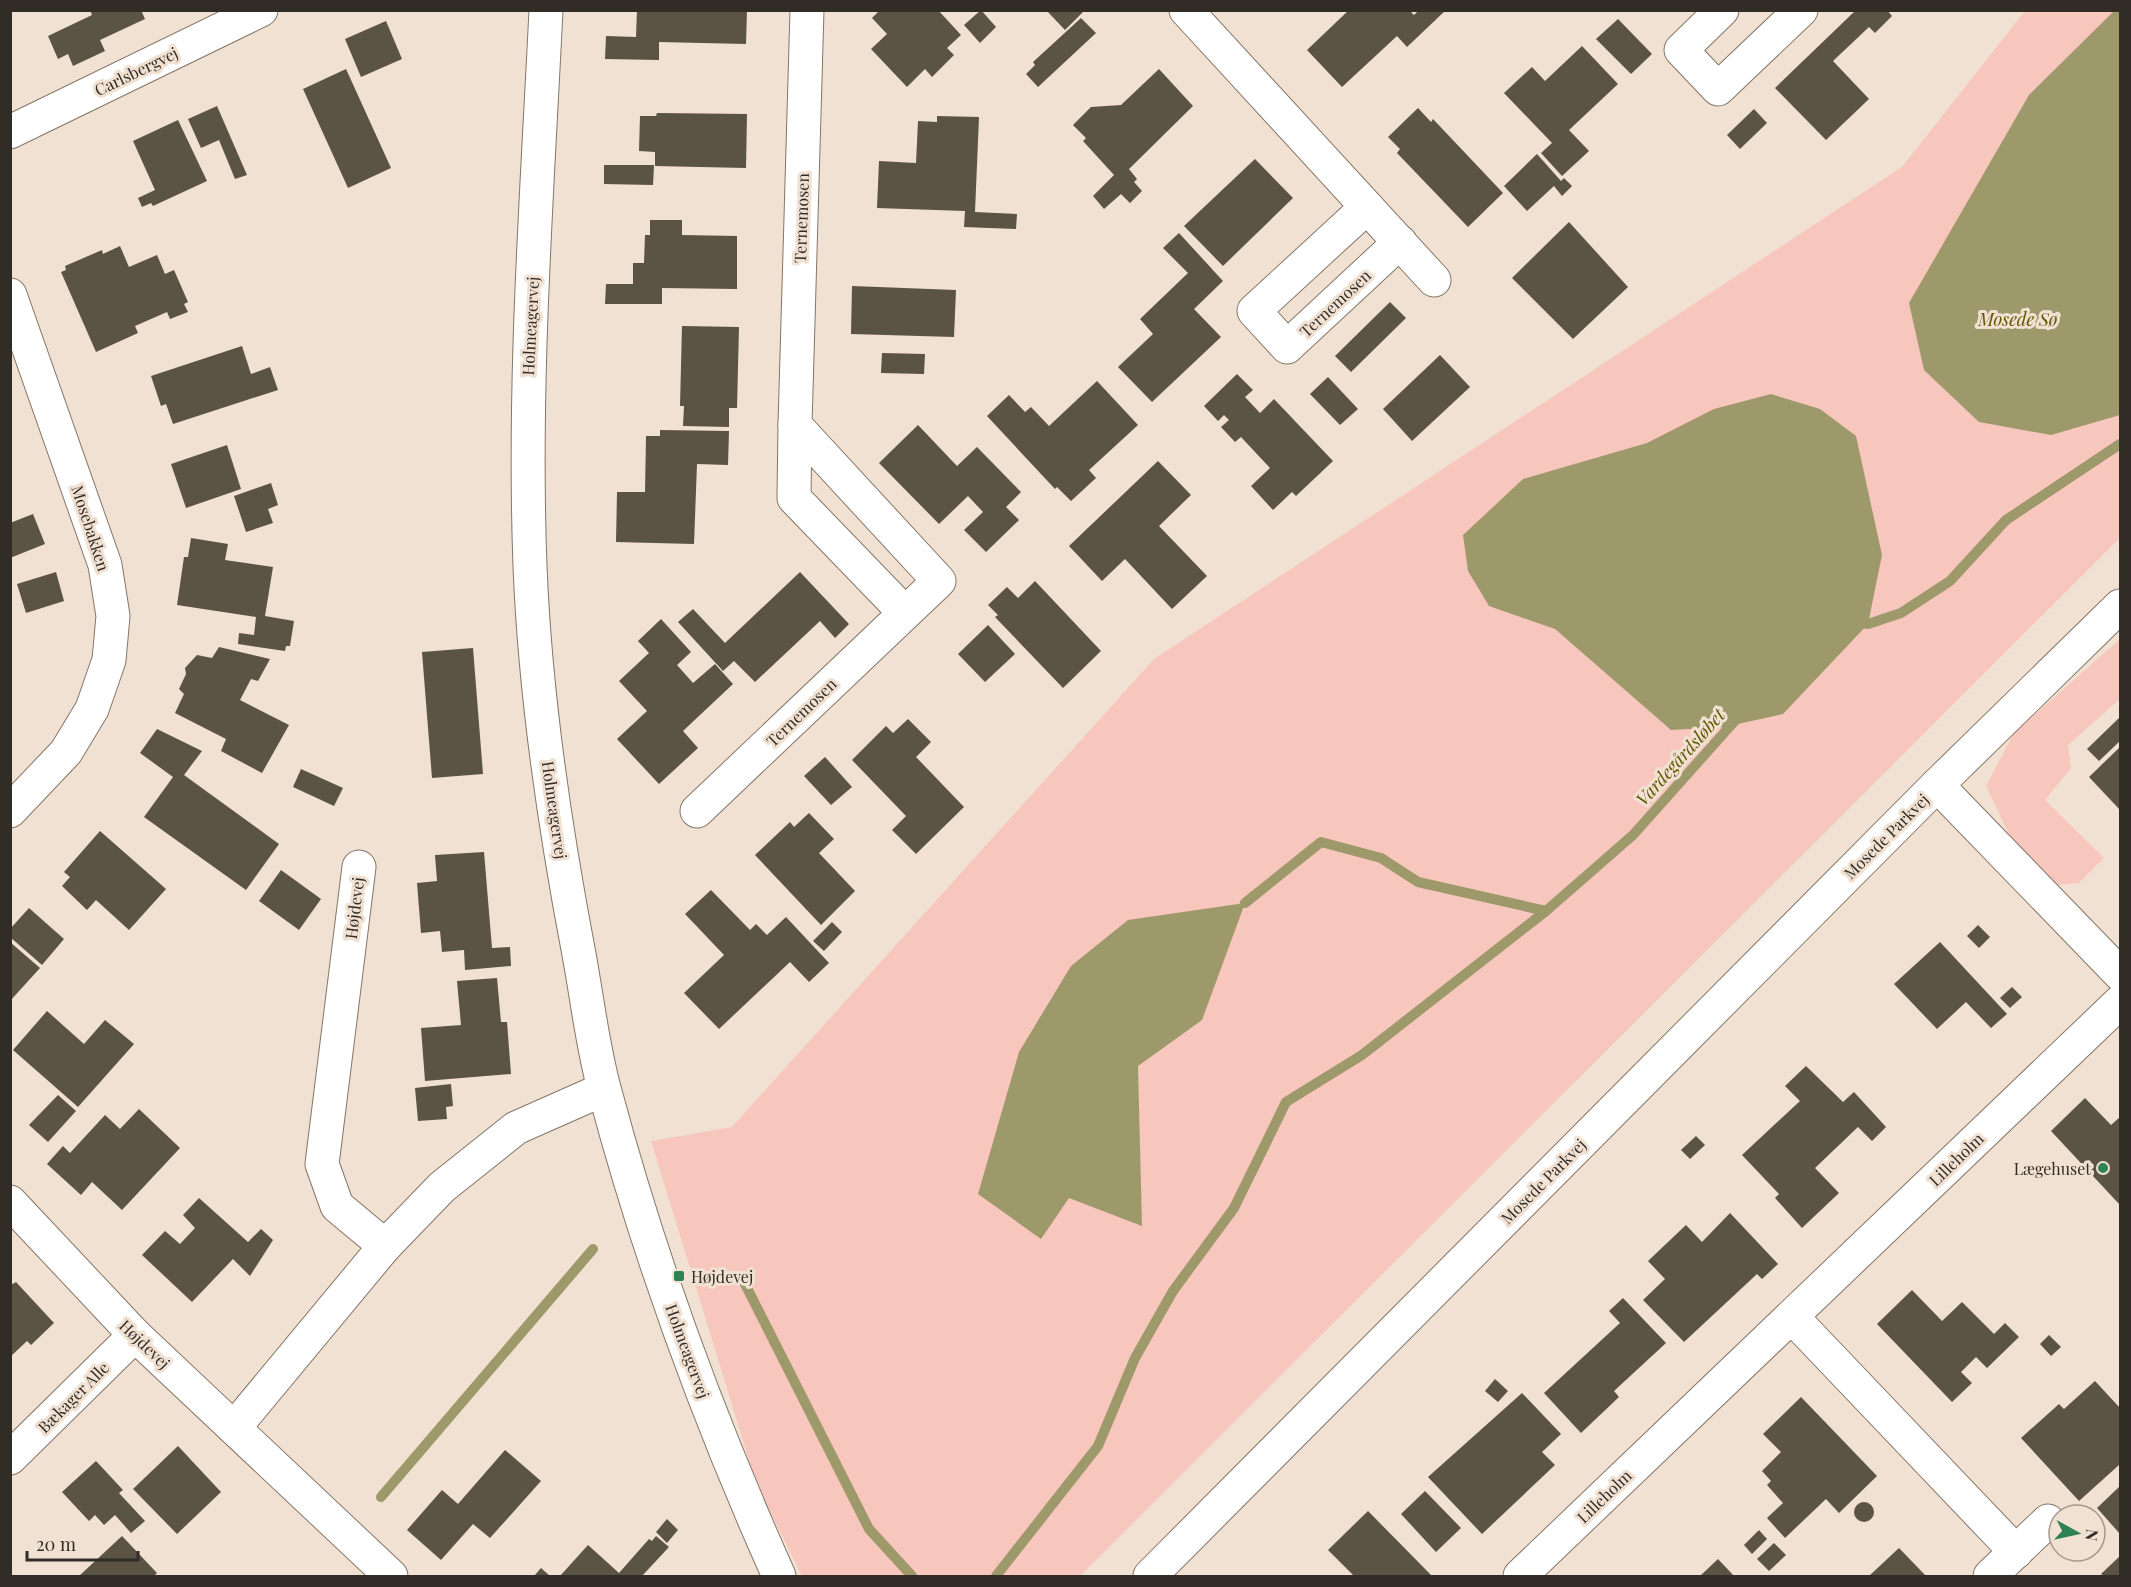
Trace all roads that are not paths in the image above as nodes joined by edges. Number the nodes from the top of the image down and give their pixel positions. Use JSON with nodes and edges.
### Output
{"nodes":[{"id":1,"x":261,"y":10,"type":"edge"},
{"id":2,"x":546,"y":10,"type":"edge"},
{"id":3,"x":807,"y":10,"type":"edge"},
{"id":4,"x":1186,"y":10,"type":"edge"},
{"id":5,"x":1722,"y":10,"type":"edge"},
{"id":6,"x":1801,"y":10,"type":"edge"},
{"id":7,"x":10,"y":132,"type":"edge"},
{"id":8,"x":1367,"y":207,"type":"junction"},
{"id":9,"x":1400,"y":242,"type":"junction"},
{"id":10,"x":1434,"y":280,"type":"dead end"},
{"id":11,"x":10,"y":295,"type":"edge"},
{"id":12,"x":795,"y":425,"type":"junction"},
{"id":13,"x":2121,"y":606,"type":"edge"},
{"id":14,"x":905,"y":613,"type":"junction"},
{"id":15,"x":1937,"y":785,"type":"junction"},
{"id":16,"x":10,"y":811,"type":"edge"},
{"id":17,"x":697,"y":811,"type":"dead end"},
{"id":18,"x":359,"y":867,"type":"dead end"},
{"id":19,"x":2121,"y":974,"type":"edge"},
{"id":20,"x":2121,"y":1002,"type":"edge"},
{"id":21,"x":604,"y":1089,"type":"junction"},
{"id":22,"x":10,"y":1202,"type":"edge"},
{"id":23,"x":385,"y":1246,"type":"junction"},
{"id":24,"x":1792,"y":1317,"type":"junction"},
{"id":25,"x":135,"y":1335,"type":"junction"},
{"id":26,"x":234,"y":1428,"type":"junction"},
{"id":27,"x":10,"y":1458,"type":"edge"},
{"id":28,"x":2047,"y":1522,"type":"edge"},
{"id":29,"x":2016,"y":1552,"type":"junction"},
{"id":30,"x":391,"y":1576,"type":"edge"},
{"id":31,"x":779,"y":1576,"type":"edge"},
{"id":32,"x":1150,"y":1576,"type":"edge"},
{"id":33,"x":1520,"y":1576,"type":"edge"},
{"id":34,"x":1990,"y":1576,"type":"edge"}],
"edges":[{"from":1,"to":7,"type":"street","name":"Carlsbergvej"},
{"from":2,"to":21,"type":"street","name":"Holmeagervej"},
{"from":3,"to":12,"type":"street","name":"Ternemosen"},
{"from":4,"to":8,"type":"street"},
{"from":5,"to":6,"type":"street"},
{"from":8,"to":9,"type":"street"},
{"from":8,"to":9,"type":"street","name":"Ternemosen"},
{"from":9,"to":10,"type":"street"},
{"from":11,"to":16,"type":"street","name":"Mosebakken"},
{"from":12,"to":14,"type":"street","name":"Ternemosen"},
{"from":12,"to":14,"type":"street","name":"Ternemosen"},
{"from":13,"to":15,"type":"street","name":"Mosede Parkvej"},
{"from":14,"to":17,"type":"street","name":"Ternemosen"},
{"from":15,"to":19,"type":"street","name":"Mosede Parkvej"},
{"from":15,"to":32,"type":"street","name":"Mosede Parkvej"},
{"from":18,"to":23,"type":"street","name":"Højdevej"},
{"from":20,"to":24,"type":"street","name":"Lilleholm"},
{"from":21,"to":23,"type":"street"},
{"from":21,"to":31,"type":"street","name":"Holmeagervej"},
{"from":22,"to":25,"type":"street","name":"Højdevej"},
{"from":23,"to":26,"type":"street"},
{"from":24,"to":29,"type":"street"},
{"from":24,"to":33,"type":"street","name":"Lilleholm"},
{"from":25,"to":26,"type":"street","name":"Højdevej"},
{"from":25,"to":27,"type":"street","name":"Bækager Alle"},
{"from":26,"to":30,"type":"street","name":"Højdevej"},
{"from":28,"to":29,"type":"street"},
{"from":29,"to":34,"type":"street"}]}
